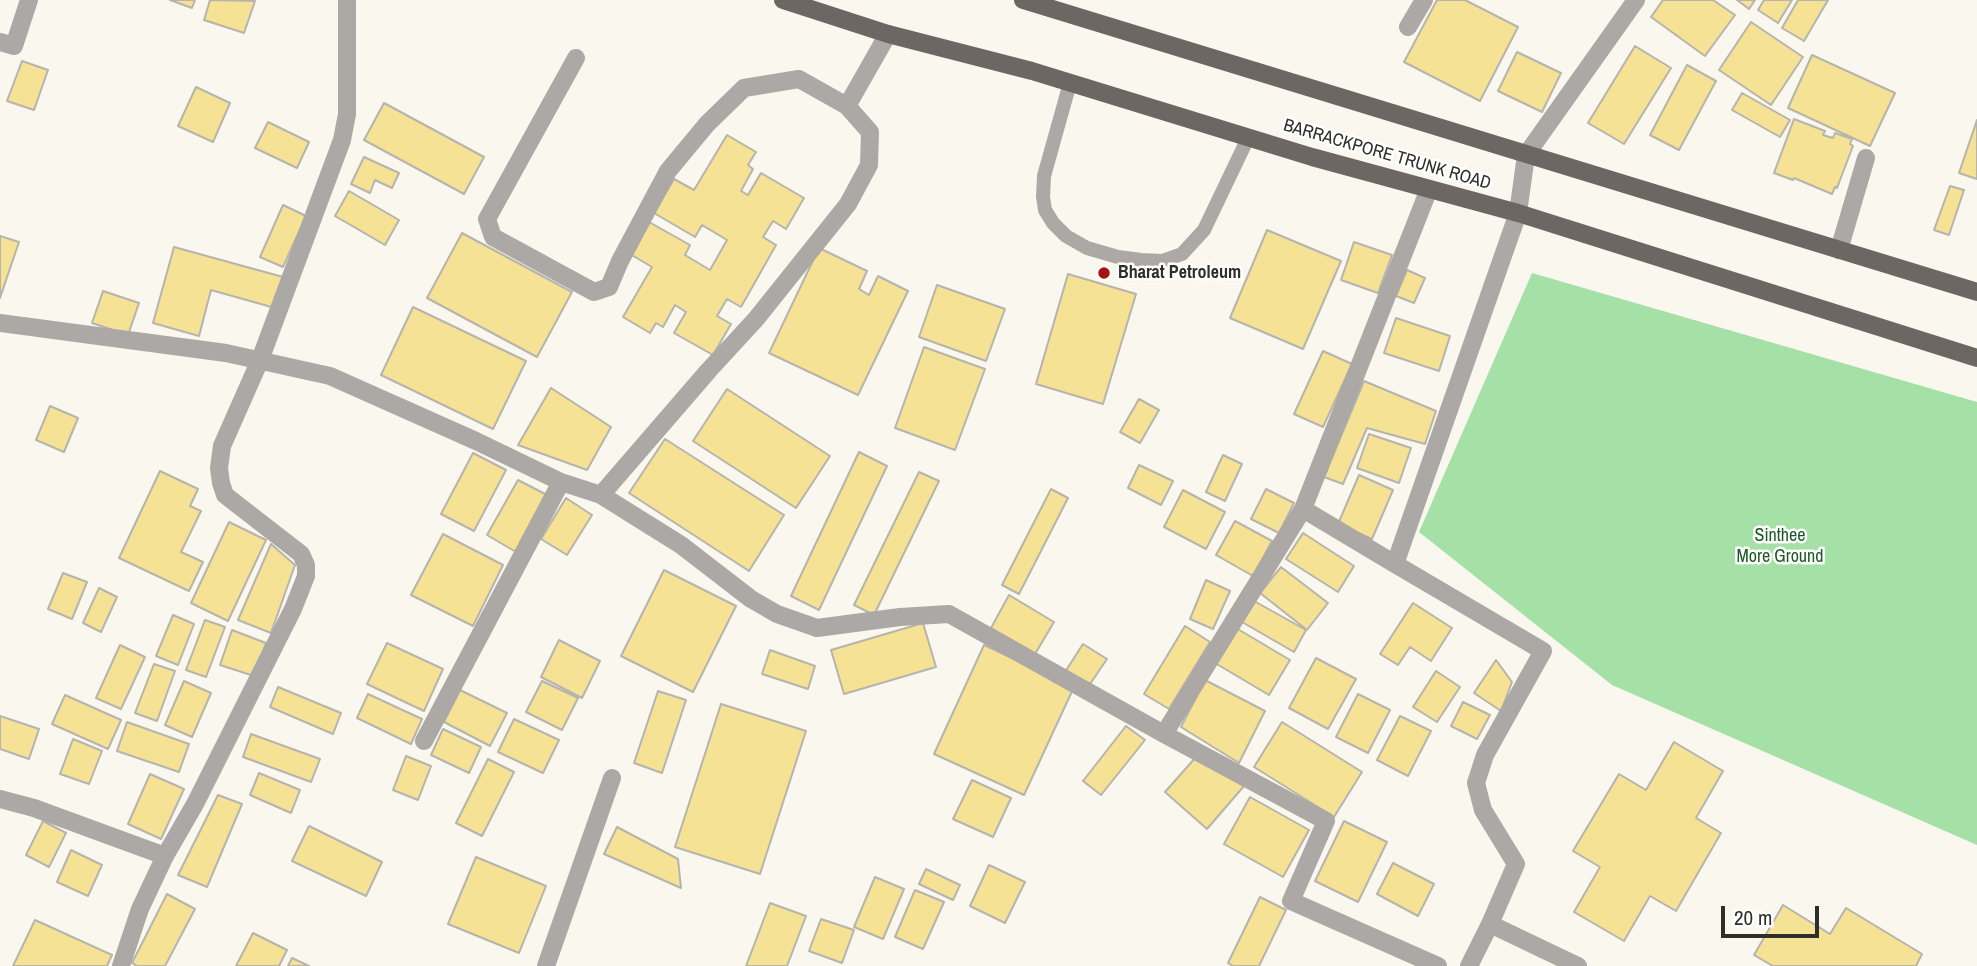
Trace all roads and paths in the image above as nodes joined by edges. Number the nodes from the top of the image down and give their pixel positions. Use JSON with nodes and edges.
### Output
{"nodes":[{"id":1,"x":29,"y":0,"type":"edge"},
{"id":2,"x":347,"y":0,"type":"edge"},
{"id":3,"x":783,"y":0,"type":"edge"},
{"id":4,"x":1023,"y":0,"type":"edge"},
{"id":5,"x":1424,"y":0,"type":"edge"},
{"id":6,"x":1636,"y":0,"type":"edge"},
{"id":7,"x":1408,"y":27,"type":"dead end"},
{"id":8,"x":888,"y":34,"type":"junction"},
{"id":9,"x":0,"y":42,"type":"edge"},
{"id":10,"x":576,"y":58,"type":"dead end"},
{"id":11,"x":1070,"y":83,"type":"junction"},
{"id":12,"x":847,"y":106,"type":"junction"},
{"id":13,"x":1248,"y":138,"type":"junction"},
{"id":14,"x":1526,"y":155,"type":"junction"},
{"id":15,"x":1866,"y":158,"type":"dead end"},
{"id":16,"x":1429,"y":189,"type":"junction"},
{"id":17,"x":1518,"y":213,"type":"junction"},
{"id":18,"x":1839,"y":250,"type":"junction"},
{"id":19,"x":1977,"y":292,"type":"edge"},
{"id":20,"x":0,"y":323,"type":"edge"},
{"id":21,"x":1977,"y":358,"type":"edge"},
{"id":22,"x":260,"y":360,"type":"junction"},
{"id":23,"x":561,"y":482,"type":"junction"},
{"id":24,"x":601,"y":495,"type":"junction"},
{"id":25,"x":1303,"y":509,"type":"junction"},
{"id":26,"x":1395,"y":564,"type":"junction"},
{"id":27,"x":1164,"y":734,"type":"junction"},
{"id":28,"x":424,"y":741,"type":"dead end"},
{"id":29,"x":612,"y":778,"type":"dead end"},
{"id":30,"x":0,"y":799,"type":"edge"},
{"id":31,"x":165,"y":856,"type":"junction"},
{"id":32,"x":1490,"y":924,"type":"junction"},
{"id":33,"x":121,"y":966,"type":"edge"},
{"id":34,"x":546,"y":966,"type":"edge"},
{"id":35,"x":1438,"y":966,"type":"edge"},
{"id":36,"x":1469,"y":966,"type":"edge"},
{"id":37,"x":1578,"y":966,"type":"edge"}],
"edges":[{"from":1,"to":9,"type":"street"},
{"from":2,"to":22,"type":"street"},
{"from":3,"to":8,"type":"main road","name":"BARRACKPORE TRUNK ROAD"},
{"from":4,"to":14,"type":"main road"},
{"from":5,"to":7,"type":"street"},
{"from":6,"to":14,"type":"street"},
{"from":8,"to":11,"type":"main road","name":"BARRACKPORE TRUNK ROAD"},
{"from":8,"to":12,"type":"street"},
{"from":10,"to":12,"type":"street"},
{"from":11,"to":13,"type":"main road","name":"BARRACKPORE TRUNK ROAD"},
{"from":11,"to":13,"type":"lane"},
{"from":12,"to":24,"type":"street"},
{"from":13,"to":16,"type":"main road","name":"BARRACKPORE TRUNK ROAD"},
{"from":14,"to":17,"type":"street"},
{"from":14,"to":18,"type":"main road"},
{"from":15,"to":18,"type":"street"},
{"from":16,"to":17,"type":"main road","name":"BARRACKPORE TRUNK ROAD"},
{"from":16,"to":25,"type":"street"},
{"from":17,"to":21,"type":"main road","name":"BARRACKPORE TRUNK ROAD"},
{"from":17,"to":26,"type":"street"},
{"from":18,"to":19,"type":"main road"},
{"from":20,"to":22,"type":"street"},
{"from":22,"to":23,"type":"street"},
{"from":22,"to":31,"type":"street"},
{"from":23,"to":24,"type":"street"},
{"from":23,"to":28,"type":"street"},
{"from":24,"to":27,"type":"street"},
{"from":25,"to":26,"type":"street"},
{"from":25,"to":27,"type":"street"},
{"from":26,"to":32,"type":"street"},
{"from":27,"to":35,"type":"street"},
{"from":29,"to":34,"type":"street"},
{"from":30,"to":31,"type":"street"},
{"from":31,"to":33,"type":"street"},
{"from":32,"to":36,"type":"street"},
{"from":32,"to":37,"type":"street"}]}
